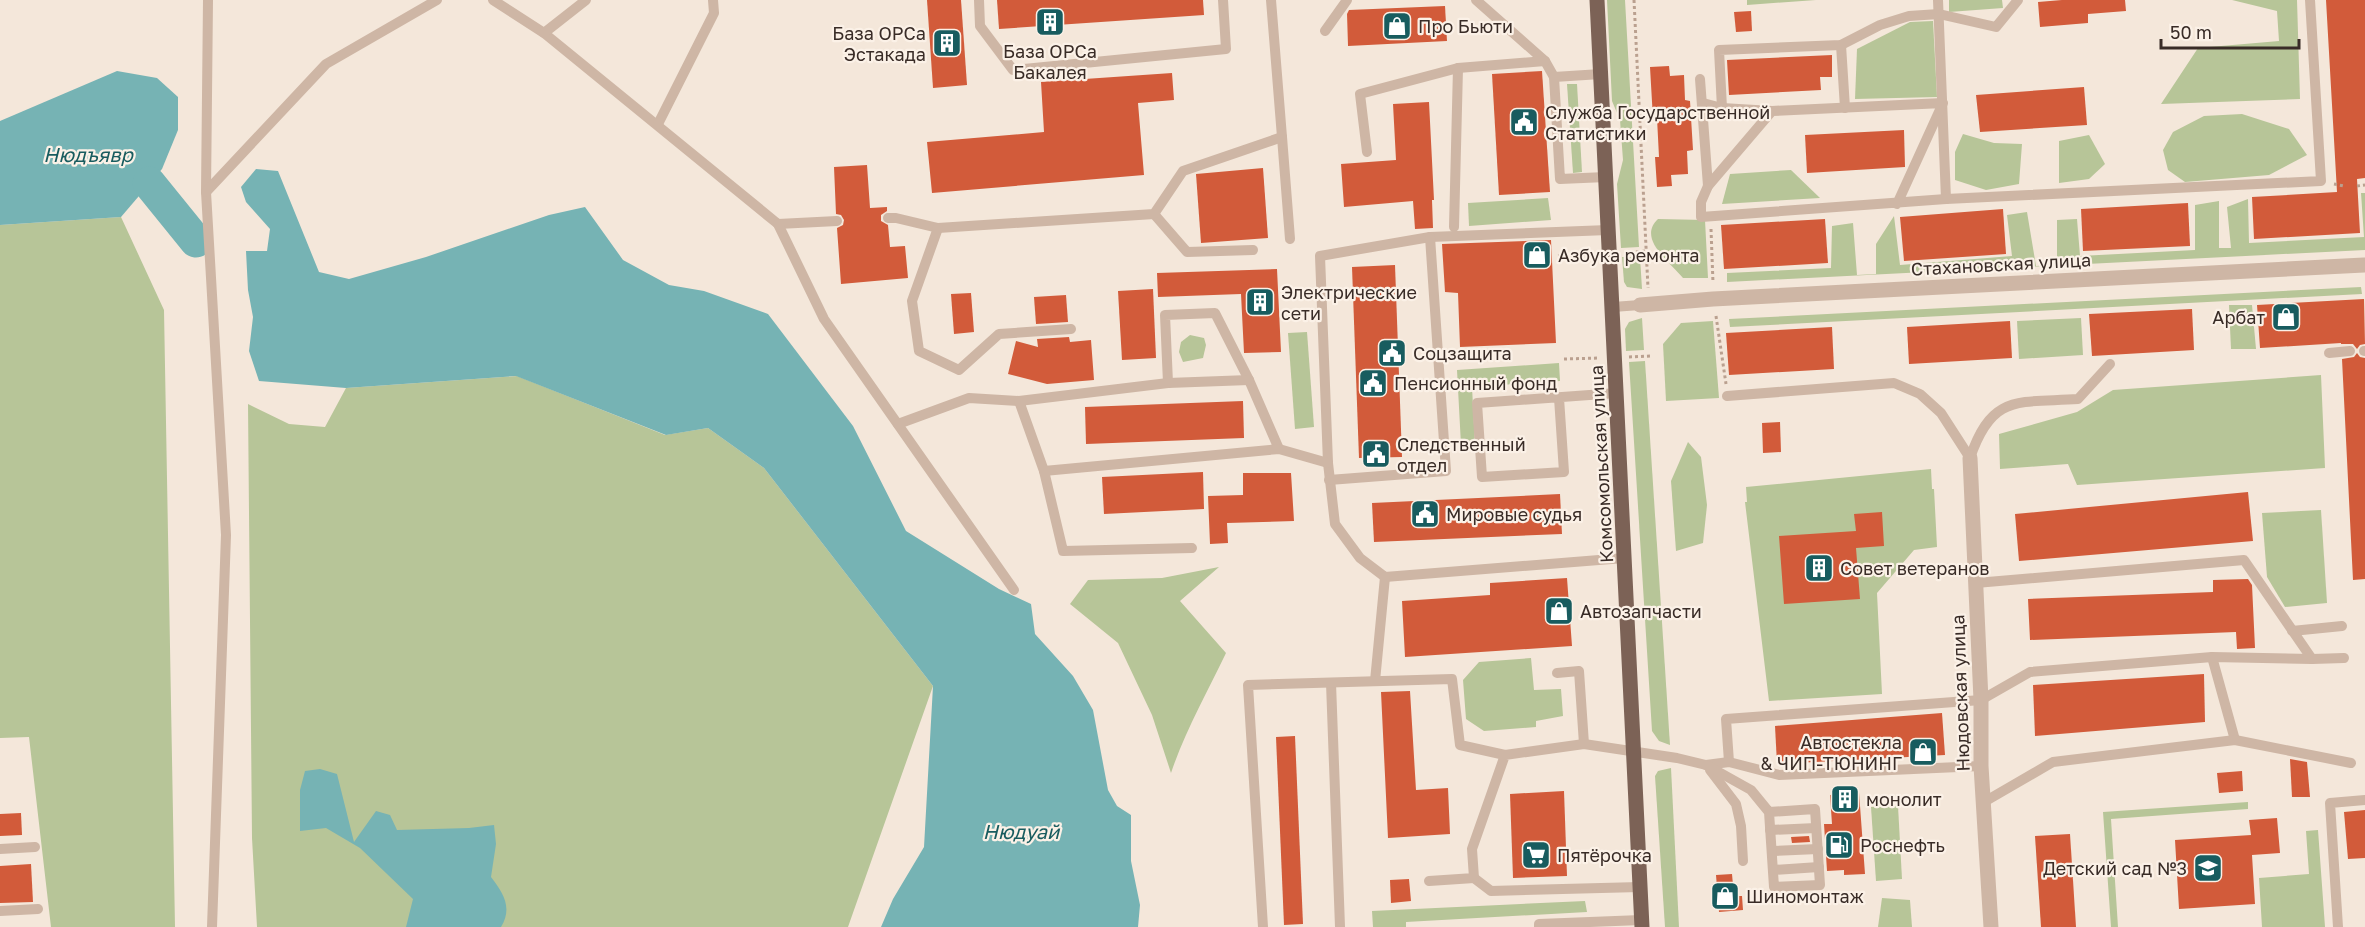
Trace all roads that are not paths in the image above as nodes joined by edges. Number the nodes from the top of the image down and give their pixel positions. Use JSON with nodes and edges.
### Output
{"nodes":[{"id":1,"x":208,"y":0,"type":"edge"},
{"id":2,"x":437,"y":0,"type":"edge"},
{"id":3,"x":493,"y":0,"type":"edge"},
{"id":4,"x":586,"y":0,"type":"edge"},
{"id":5,"x":713,"y":0,"type":"edge"},
{"id":6,"x":979,"y":0,"type":"edge"},
{"id":7,"x":1223,"y":0,"type":"edge"},
{"id":8,"x":1271,"y":0,"type":"edge"},
{"id":9,"x":1347,"y":0,"type":"edge"},
{"id":10,"x":1476,"y":0,"type":"edge"},
{"id":11,"x":1597,"y":0,"type":"edge"},
{"id":12,"x":1938,"y":0,"type":"edge"},
{"id":13,"x":2018,"y":0,"type":"edge"},
{"id":14,"x":2310,"y":0,"type":"edge"},
{"id":15,"x":1939,"y":14,"type":"junction"},
{"id":16,"x":1325,"y":31,"type":"dead end"},
{"id":17,"x":544,"y":33,"type":"junction"},
{"id":18,"x":1841,"y":45,"type":"junction"},
{"id":19,"x":1545,"y":61,"type":"junction"},
{"id":20,"x":1458,"y":68,"type":"junction"},
{"id":21,"x":1601,"y":74,"type":"junction"},
{"id":22,"x":1554,"y":77,"type":"junction"},
{"id":23,"x":1700,"y":80,"type":"dead end"},
{"id":24,"x":1703,"y":103,"type":"junction"},
{"id":25,"x":1943,"y":103,"type":"junction"},
{"id":26,"x":1722,"y":108,"type":"junction"},
{"id":27,"x":1845,"y":108,"type":"junction"},
{"id":28,"x":1772,"y":111,"type":"junction"},
{"id":29,"x":658,"y":124,"type":"junction"},
{"id":30,"x":1282,"y":137,"type":"junction"},
{"id":31,"x":1367,"y":152,"type":"dead end"},
{"id":32,"x":1606,"y":177,"type":"junction"},
{"id":33,"x":1708,"y":186,"type":"junction"},
{"id":34,"x":206,"y":192,"type":"junction"},
{"id":35,"x":1946,"y":199,"type":"junction"},
{"id":36,"x":1897,"y":204,"type":"junction"},
{"id":37,"x":1154,"y":214,"type":"junction"},
{"id":38,"x":888,"y":218,"type":"dead end"},
{"id":39,"x":837,"y":221,"type":"dead end"},
{"id":40,"x":778,"y":224,"type":"junction"},
{"id":41,"x":1454,"y":227,"type":"dead end"},
{"id":42,"x":938,"y":228,"type":"junction"},
{"id":43,"x":1608,"y":230,"type":"junction"},
{"id":44,"x":1430,"y":237,"type":"junction"},
{"id":45,"x":1290,"y":239,"type":"dead end"},
{"id":46,"x":1253,"y":250,"type":"dead end"},
{"id":47,"x":2364,"y":264,"type":"edge"},
{"id":48,"x":1644,"y":305,"type":"joint"},
{"id":49,"x":1613,"y":307,"type":"junction"},
{"id":50,"x":1071,"y":329,"type":"dead end"},
{"id":51,"x":2350,"y":351,"type":"dead end"},
{"id":52,"x":2329,"y":353,"type":"dead end"},
{"id":53,"x":2110,"y":364,"type":"dead end"},
{"id":54,"x":1249,"y":380,"type":"junction"},
{"id":55,"x":1168,"y":383,"type":"junction"},
{"id":56,"x":1617,"y":393,"type":"junction"},
{"id":57,"x":1727,"y":396,"type":"dead end"},
{"id":58,"x":1559,"y":398,"type":"junction"},
{"id":59,"x":1019,"y":401,"type":"junction"},
{"id":60,"x":898,"y":424,"type":"junction"},
{"id":61,"x":1279,"y":449,"type":"junction"},
{"id":62,"x":1970,"y":458,"type":"junction"},
{"id":63,"x":1328,"y":463,"type":"junction"},
{"id":64,"x":1044,"y":471,"type":"junction"},
{"id":65,"x":1329,"y":480,"type":"junction"},
{"id":66,"x":1192,"y":548,"type":"dead end"},
{"id":67,"x":1624,"y":558,"type":"junction"},
{"id":68,"x":1385,"y":577,"type":"junction"},
{"id":69,"x":1976,"y":583,"type":"junction"},
{"id":70,"x":1014,"y":590,"type":"dead end"},
{"id":71,"x":2342,"y":626,"type":"dead end"},
{"id":72,"x":2292,"y":630,"type":"junction"},
{"id":73,"x":2212,"y":657,"type":"junction"},
{"id":74,"x":2344,"y":658,"type":"dead end"},
{"id":75,"x":2312,"y":659,"type":"junction"},
{"id":76,"x":1557,"y":673,"type":"dead end"},
{"id":77,"x":1375,"y":681,"type":"junction"},
{"id":78,"x":1331,"y":683,"type":"junction"},
{"id":79,"x":1981,"y":700,"type":"junction"},
{"id":80,"x":2235,"y":740,"type":"junction"},
{"id":81,"x":1584,"y":744,"type":"junction"},
{"id":82,"x":1634,"y":751,"type":"junction"},
{"id":83,"x":1505,"y":755,"type":"junction"},
{"id":84,"x":1729,"y":762,"type":"junction"},
{"id":85,"x":2351,"y":763,"type":"dead end"},
{"id":86,"x":1706,"y":765,"type":"junction"},
{"id":87,"x":1981,"y":766,"type":"junction"},
{"id":88,"x":2365,"y":800,"type":"edge"},
{"id":89,"x":1984,"y":802,"type":"junction"},
{"id":90,"x":1769,"y":812,"type":"junction"},
{"id":91,"x":1816,"y":828,"type":"junction"},
{"id":92,"x":1770,"y":830,"type":"junction"},
{"id":93,"x":35,"y":847,"type":"dead end"},
{"id":94,"x":0,"y":849,"type":"edge"},
{"id":95,"x":1818,"y":849,"type":"junction"},
{"id":96,"x":1772,"y":851,"type":"junction"},
{"id":97,"x":1743,"y":861,"type":"dead end"},
{"id":98,"x":1819,"y":867,"type":"junction"},
{"id":99,"x":1773,"y":870,"type":"junction"},
{"id":100,"x":1474,"y":878,"type":"junction"},
{"id":101,"x":1429,"y":881,"type":"dead end"},
{"id":102,"x":1640,"y":887,"type":"junction"},
{"id":103,"x":38,"y":909,"type":"dead end"},
{"id":104,"x":0,"y":911,"type":"edge"},
{"id":105,"x":1597,"y":924,"type":"edge"},
{"id":106,"x":1641,"y":924,"type":"edge"},
{"id":107,"x":212,"y":927,"type":"edge"},
{"id":108,"x":1263,"y":927,"type":"edge"},
{"id":109,"x":1340,"y":927,"type":"edge"},
{"id":110,"x":1539,"y":927,"type":"edge"},
{"id":111,"x":1991,"y":927,"type":"edge"},
{"id":112,"x":2338,"y":927,"type":"edge"}],
"edges":[{"from":1,"to":34,"type":"lane"},
{"from":2,"to":34,"type":"lane"},
{"from":3,"to":17,"type":"lane"},
{"from":4,"to":17,"type":"lane"},
{"from":5,"to":29,"type":"lane"},
{"from":6,"to":7,"type":"lane"},
{"from":8,"to":30,"type":"lane"},
{"from":9,"to":16,"type":"lane"},
{"from":10,"to":19,"type":"lane"},
{"from":11,"to":21,"type":"main road","name":"Комсомольская улица"},
{"from":12,"to":15,"type":"lane"},
{"from":13,"to":15,"type":"lane"},
{"from":14,"to":35,"type":"lane"},
{"from":15,"to":18,"type":"lane"},
{"from":15,"to":25,"type":"lane"},
{"from":17,"to":29,"type":"lane"},
{"from":18,"to":26,"type":"lane"},
{"from":18,"to":27,"type":"lane"},
{"from":19,"to":20,"type":"lane"},
{"from":19,"to":22,"type":"lane"},
{"from":20,"to":31,"type":"lane"},
{"from":20,"to":41,"type":"lane"},
{"from":21,"to":22,"type":"lane"},
{"from":21,"to":32,"type":"main road","name":"Комсомольская улица"},
{"from":22,"to":32,"type":"lane"},
{"from":23,"to":24,"type":"lane"},
{"from":24,"to":26,"type":"lane"},
{"from":24,"to":33,"type":"lane"},
{"from":25,"to":27,"type":"lane"},
{"from":25,"to":35,"type":"lane"},
{"from":25,"to":36,"type":"lane"},
{"from":26,"to":28,"type":"lane"},
{"from":27,"to":28,"type":"lane"},
{"from":28,"to":33,"type":"lane"},
{"from":29,"to":40,"type":"lane"},
{"from":30,"to":37,"type":"lane"},
{"from":30,"to":45,"type":"lane"},
{"from":32,"to":43,"type":"main road","name":"Комсомольская улица"},
{"from":33,"to":36,"type":"lane"},
{"from":34,"to":107,"type":"lane"},
{"from":35,"to":36,"type":"lane"},
{"from":37,"to":42,"type":"lane"},
{"from":37,"to":46,"type":"lane"},
{"from":38,"to":42,"type":"lane"},
{"from":39,"to":40,"type":"lane"},
{"from":40,"to":60,"type":"lane"},
{"from":42,"to":50,"type":"lane"},
{"from":43,"to":44,"type":"lane"},
{"from":43,"to":49,"type":"main road","name":"Комсомольская улица"},
{"from":44,"to":63,"type":"lane"},
{"from":44,"to":65,"type":"lane"},
{"from":47,"to":48,"type":"street","name":"Стахановская улица"},
{"from":48,"to":49,"type":"lane"},
{"from":49,"to":56,"type":"main road","name":"Комсомольская улица"},
{"from":51,"to":52,"type":"lane"},
{"from":53,"to":62,"type":"lane"},
{"from":54,"to":55,"type":"lane"},
{"from":54,"to":55,"type":"lane"},
{"from":54,"to":61,"type":"lane"},
{"from":55,"to":59,"type":"lane"},
{"from":56,"to":58,"type":"lane"},
{"from":56,"to":67,"type":"main road","name":"Комсомольская улица"},
{"from":57,"to":62,"type":"lane"},
{"from":58,"to":58,"type":"lane"},
{"from":59,"to":60,"type":"lane"},
{"from":59,"to":64,"type":"lane"},
{"from":60,"to":70,"type":"lane"},
{"from":61,"to":63,"type":"lane"},
{"from":61,"to":64,"type":"lane"},
{"from":62,"to":69,"type":"street","name":"Нюдовская улица"},
{"from":63,"to":65,"type":"lane"},
{"from":64,"to":66,"type":"lane"},
{"from":65,"to":68,"type":"lane"},
{"from":67,"to":68,"type":"lane"},
{"from":67,"to":82,"type":"main road","name":"Комсомольская улица"},
{"from":68,"to":77,"type":"lane"},
{"from":69,"to":72,"type":"lane"},
{"from":69,"to":79,"type":"street","name":"Нюдовская улица"},
{"from":71,"to":72,"type":"lane"},
{"from":72,"to":75,"type":"lane"},
{"from":73,"to":75,"type":"lane"},
{"from":73,"to":79,"type":"lane"},
{"from":73,"to":80,"type":"lane"},
{"from":74,"to":75,"type":"lane"},
{"from":76,"to":81,"type":"lane"},
{"from":77,"to":78,"type":"lane"},
{"from":77,"to":83,"type":"lane"},
{"from":78,"to":108,"type":"lane"},
{"from":78,"to":109,"type":"lane"},
{"from":79,"to":84,"type":"lane"},
{"from":79,"to":87,"type":"street","name":"Нюдовская улица"},
{"from":80,"to":85,"type":"lane"},
{"from":80,"to":89,"type":"lane"},
{"from":81,"to":82,"type":"lane"},
{"from":81,"to":83,"type":"lane"},
{"from":82,"to":86,"type":"lane"},
{"from":82,"to":102,"type":"main road","name":"Комсомольская улица"},
{"from":83,"to":100,"type":"lane"},
{"from":84,"to":86,"type":"lane"},
{"from":84,"to":87,"type":"lane"},
{"from":86,"to":90,"type":"lane"},
{"from":86,"to":97,"type":"lane"},
{"from":87,"to":89,"type":"street","name":"Нюдовская улица"},
{"from":88,"to":112,"type":"lane"},
{"from":89,"to":111,"type":"street","name":"Нюдовская улица"},
{"from":90,"to":91,"type":"lane"},
{"from":90,"to":92,"type":"lane"},
{"from":91,"to":92,"type":"lane"},
{"from":91,"to":95,"type":"lane"},
{"from":92,"to":96,"type":"lane"},
{"from":93,"to":94,"type":"lane"},
{"from":95,"to":96,"type":"lane"},
{"from":95,"to":98,"type":"lane"},
{"from":96,"to":99,"type":"lane"},
{"from":98,"to":99,"type":"lane"},
{"from":98,"to":99,"type":"lane"},
{"from":100,"to":101,"type":"lane"},
{"from":100,"to":102,"type":"lane"},
{"from":102,"to":106,"type":"main road","name":"Комсомольская улица"},
{"from":103,"to":104,"type":"lane"},
{"from":105,"to":106,"type":"lane"},
{"from":105,"to":110,"type":"lane"}]}
